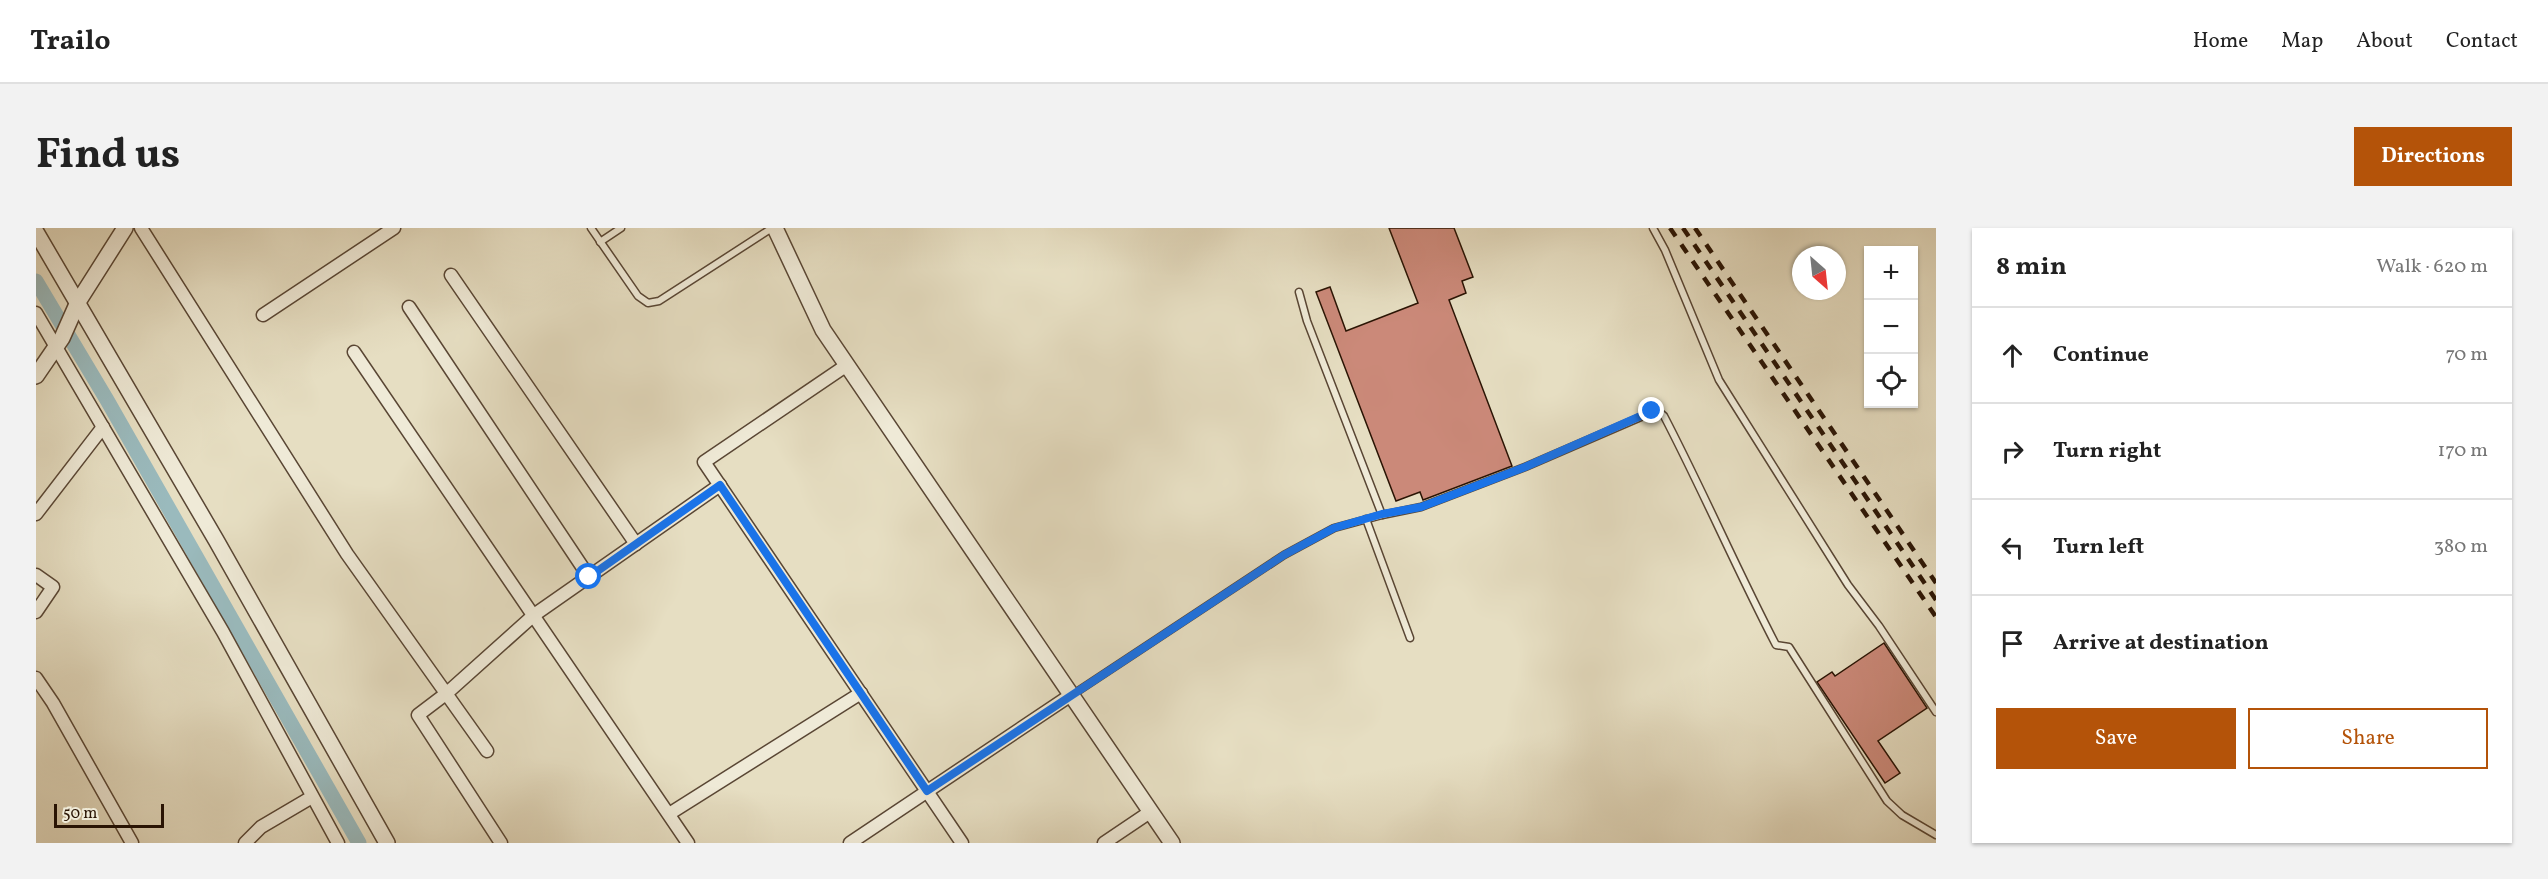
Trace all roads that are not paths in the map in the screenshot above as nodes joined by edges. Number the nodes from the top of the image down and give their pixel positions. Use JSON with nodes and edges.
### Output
{"nodes":[{"id":1,"x":125,"y":228,"type":"edge"},
{"id":2,"x":141,"y":228,"type":"edge"},
{"id":3,"x":394,"y":228,"type":"edge"},
{"id":4,"x":591,"y":228,"type":"edge"},
{"id":5,"x":621,"y":228,"type":"edge"},
{"id":6,"x":773,"y":228,"type":"edge"},
{"id":7,"x":1653,"y":228,"type":"edge"},
{"id":8,"x":36,"y":232,"type":"edge"},
{"id":9,"x":600,"y":242,"type":"junction"},
{"id":10,"x":451,"y":275,"type":"dead end"},
{"id":11,"x":1299,"y":292,"type":"dead end"},
{"id":12,"x":409,"y":307,"type":"dead end"},
{"id":13,"x":76,"y":308,"type":"junction"},
{"id":14,"x":36,"y":313,"type":"edge"},
{"id":15,"x":263,"y":315,"type":"dead end"},
{"id":16,"x":59,"y":341,"type":"junction"},
{"id":17,"x":354,"y":352,"type":"dead end"},
{"id":18,"x":847,"y":365,"type":"junction"},
{"id":19,"x":36,"y":375,"type":"edge"},
{"id":20,"x":103,"y":427,"type":"junction"},
{"id":21,"x":720,"y":485,"type":"junction"},
{"id":22,"x":36,"y":514,"type":"edge"},
{"id":23,"x":1382,"y":514,"type":"junction"},
{"id":24,"x":1366,"y":519,"type":"junction"},
{"id":25,"x":636,"y":544,"type":"junction"},
{"id":26,"x":36,"y":575,"type":"edge"},
{"id":27,"x":589,"y":577,"type":"junction"},
{"id":28,"x":36,"y":612,"type":"edge"},
{"id":29,"x":534,"y":615,"type":"junction"},
{"id":30,"x":1410,"y":638,"type":"dead end"},
{"id":31,"x":36,"y":678,"type":"edge"},
{"id":32,"x":447,"y":693,"type":"junction"},
{"id":33,"x":861,"y":693,"type":"junction"},
{"id":34,"x":1071,"y":695,"type":"junction"},
{"id":35,"x":1936,"y":712,"type":"edge"},
{"id":36,"x":487,"y":750,"type":"dead end"},
{"id":37,"x":927,"y":791,"type":"junction"},
{"id":38,"x":312,"y":797,"type":"junction"},
{"id":39,"x":1150,"y":812,"type":"junction"},
{"id":40,"x":669,"y":814,"type":"junction"},
{"id":41,"x":1936,"y":835,"type":"edge"},
{"id":42,"x":132,"y":843,"type":"edge"},
{"id":43,"x":245,"y":843,"type":"edge"},
{"id":44,"x":338,"y":843,"type":"edge"},
{"id":45,"x":387,"y":843,"type":"edge"},
{"id":46,"x":501,"y":843,"type":"edge"},
{"id":47,"x":688,"y":843,"type":"edge"},
{"id":48,"x":850,"y":843,"type":"edge"},
{"id":49,"x":962,"y":843,"type":"edge"},
{"id":50,"x":1104,"y":843,"type":"edge"},
{"id":51,"x":1172,"y":843,"type":"edge"}],
"edges":[{"from":1,"to":13,"type":"street"},
{"from":2,"to":32,"type":"street"},
{"from":3,"to":15,"type":"street"},
{"from":4,"to":9,"type":"lane"},
{"from":5,"to":9,"type":"lane"},
{"from":6,"to":9,"type":"lane"},
{"from":6,"to":18,"type":"street"},
{"from":7,"to":35,"type":"lane"},
{"from":8,"to":13,"type":"street"},
{"from":10,"to":25,"type":"street"},
{"from":11,"to":23,"type":"lane"},
{"from":12,"to":27,"type":"street"},
{"from":13,"to":16,"type":"street"},
{"from":13,"to":45,"type":"street"},
{"from":14,"to":16,"type":"street"},
{"from":16,"to":19,"type":"street"},
{"from":16,"to":20,"type":"street"},
{"from":17,"to":29,"type":"street"},
{"from":18,"to":21,"type":"street"},
{"from":18,"to":34,"type":"street"},
{"from":20,"to":22,"type":"street"},
{"from":20,"to":38,"type":"street"},
{"from":21,"to":25,"type":"street"},
{"from":21,"to":33,"type":"street"},
{"from":23,"to":24,"type":"lane"},
{"from":23,"to":41,"type":"lane"},
{"from":24,"to":30,"type":"lane"},
{"from":24,"to":34,"type":"lane"},
{"from":25,"to":27,"type":"street"},
{"from":26,"to":28,"type":"street"},
{"from":27,"to":29,"type":"street"},
{"from":29,"to":32,"type":"street"},
{"from":29,"to":40,"type":"street"},
{"from":31,"to":42,"type":"street"},
{"from":32,"to":36,"type":"street"},
{"from":32,"to":46,"type":"street"},
{"from":33,"to":37,"type":"street"},
{"from":33,"to":40,"type":"street"},
{"from":34,"to":37,"type":"street"},
{"from":34,"to":39,"type":"street"},
{"from":37,"to":48,"type":"street"},
{"from":37,"to":49,"type":"street"},
{"from":38,"to":43,"type":"street"},
{"from":38,"to":44,"type":"street"},
{"from":39,"to":50,"type":"street"},
{"from":39,"to":51,"type":"street"},
{"from":40,"to":47,"type":"street"}]}
